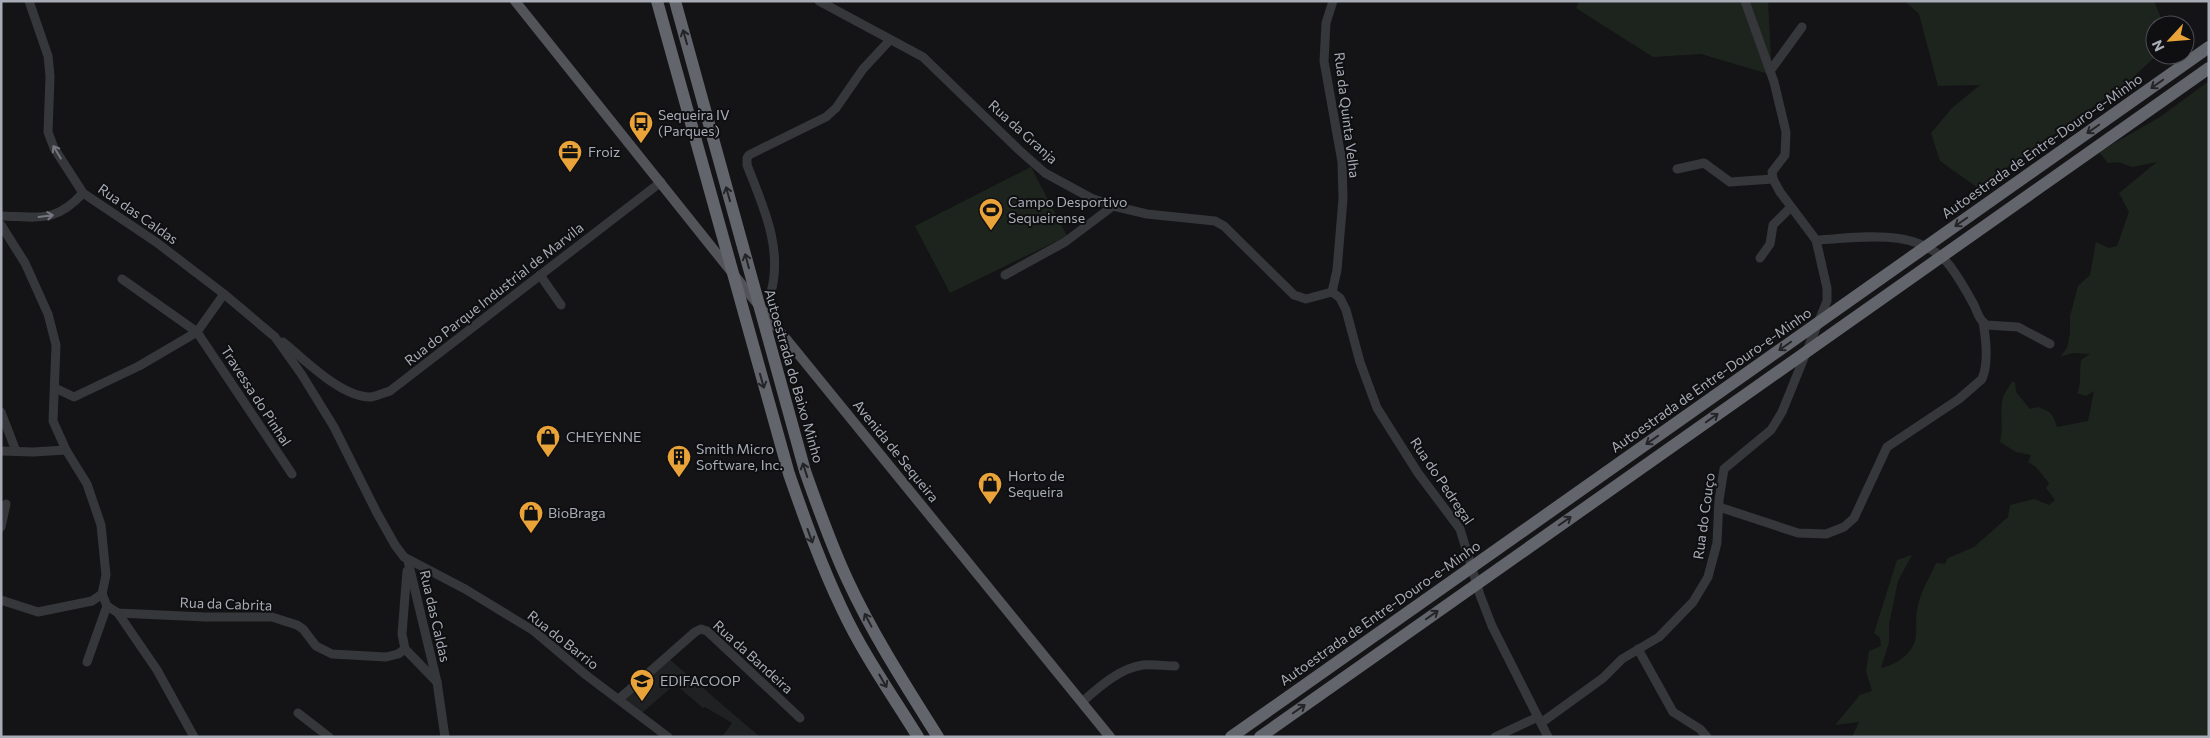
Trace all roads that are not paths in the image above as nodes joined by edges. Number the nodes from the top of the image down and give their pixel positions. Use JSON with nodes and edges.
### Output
{"nodes":[{"id":1,"x":29,"y":1,"type":"edge"},
{"id":2,"x":515,"y":1,"type":"edge"},
{"id":3,"x":657,"y":1,"type":"edge"},
{"id":4,"x":675,"y":1,"type":"edge"},
{"id":5,"x":819,"y":1,"type":"edge"},
{"id":6,"x":1333,"y":1,"type":"edge"},
{"id":7,"x":1745,"y":1,"type":"edge"},
{"id":8,"x":1802,"y":27,"type":"dead end"},
{"id":9,"x":890,"y":40,"type":"junction"},
{"id":10,"x":2209,"y":47,"type":"edge"},
{"id":11,"x":2209,"y":68,"type":"edge"},
{"id":12,"x":1770,"y":71,"type":"junction"},
{"id":13,"x":1677,"y":169,"type":"dead end"},
{"id":14,"x":1773,"y":179,"type":"junction"},
{"id":15,"x":661,"y":182,"type":"junction"},
{"id":16,"x":83,"y":193,"type":"junction"},
{"id":17,"x":1113,"y":206,"type":"junction"},
{"id":18,"x":1791,"y":207,"type":"junction"},
{"id":19,"x":1,"y":216,"type":"edge"},
{"id":20,"x":1,"y":225,"type":"edge"},
{"id":21,"x":1816,"y":240,"type":"junction"},
{"id":22,"x":1760,"y":258,"type":"dead end"},
{"id":23,"x":540,"y":275,"type":"junction"},
{"id":24,"x":1005,"y":275,"type":"dead end"},
{"id":25,"x":122,"y":279,"type":"dead end"},
{"id":26,"x":771,"y":292,"type":"dead end"},
{"id":27,"x":1332,"y":292,"type":"junction"},
{"id":28,"x":224,"y":294,"type":"junction"},
{"id":29,"x":561,"y":305,"type":"dead end"},
{"id":30,"x":1982,"y":322,"type":"junction"},
{"id":31,"x":267,"y":329,"type":"junction"},
{"id":32,"x":197,"y":332,"type":"junction"},
{"id":33,"x":2050,"y":344,"type":"dead end"},
{"id":34,"x":302,"y":358,"type":"junction"},
{"id":35,"x":311,"y":364,"type":"junction"},
{"id":36,"x":299,"y":371,"type":"junction"},
{"id":37,"x":335,"y":383,"type":"joint"},
{"id":38,"x":55,"y":388,"type":"junction"},
{"id":39,"x":1,"y":412,"type":"edge"},
{"id":40,"x":66,"y":450,"type":"junction"},
{"id":41,"x":1,"y":451,"type":"edge"},
{"id":42,"x":16,"y":452,"type":"junction"},
{"id":43,"x":292,"y":474,"type":"dead end"},
{"id":44,"x":6,"y":504,"type":"dead end"},
{"id":45,"x":1719,"y":507,"type":"junction"},
{"id":46,"x":1,"y":527,"type":"edge"},
{"id":47,"x":408,"y":561,"type":"junction"},
{"id":48,"x":102,"y":594,"type":"junction"},
{"id":49,"x":1,"y":600,"type":"edge"},
{"id":50,"x":107,"y":606,"type":"junction"},
{"id":51,"x":118,"y":613,"type":"junction"},
{"id":52,"x":405,"y":649,"type":"junction"},
{"id":53,"x":1638,"y":649,"type":"junction"},
{"id":54,"x":87,"y":662,"type":"dead end"},
{"id":55,"x":1175,"y":666,"type":"dead end"},
{"id":56,"x":437,"y":682,"type":"junction"},
{"id":57,"x":619,"y":700,"type":"junction"},
{"id":58,"x":1082,"y":702,"type":"junction"},
{"id":59,"x":298,"y":713,"type":"dead end"},
{"id":60,"x":800,"y":718,"type":"dead end"},
{"id":61,"x":1539,"y":720,"type":"junction"},
{"id":62,"x":194,"y":737,"type":"edge"},
{"id":63,"x":329,"y":737,"type":"edge"},
{"id":64,"x":444,"y":737,"type":"edge"},
{"id":65,"x":668,"y":737,"type":"edge"},
{"id":66,"x":918,"y":737,"type":"edge"},
{"id":67,"x":938,"y":737,"type":"edge"},
{"id":68,"x":1110,"y":737,"type":"edge"},
{"id":69,"x":1230,"y":737,"type":"edge"},
{"id":70,"x":1260,"y":737,"type":"edge"},
{"id":71,"x":1495,"y":737,"type":"edge"},
{"id":72,"x":1548,"y":737,"type":"edge"},
{"id":73,"x":1707,"y":737,"type":"edge"}],
"edges":[{"from":16,"to":1,"type":"street","name":"Rua das Caldas","one_way":true},
{"from":2,"to":15,"type":"main road","name":"Avenida de Sequeira"},
{"from":3,"to":66,"type":"highway","one_way":true},
{"from":67,"to":4,"type":"highway","name":"Autoestrada do Baixo Minho","one_way":true},
{"from":5,"to":9,"type":"street","name":"Rua da Granja"},
{"from":6,"to":27,"type":"street","name":"Rua da Quinta Velha"},
{"from":7,"to":12,"type":"street"},
{"from":8,"to":12,"type":"street"},
{"from":9,"to":17,"type":"street","name":"Rua da Granja"},
{"from":9,"to":26,"type":"street"},
{"from":10,"to":69,"type":"highway","name":"Autoestrada de Entre-Douro-e-Minho","one_way":true},
{"from":70,"to":11,"type":"highway","one_way":true},
{"from":12,"to":14,"type":"street"},
{"from":13,"to":14,"type":"street"},
{"from":14,"to":18,"type":"street"},
{"from":15,"to":23,"type":"street","name":"Rua do Parque Industrial de Marvila"},
{"from":15,"to":58,"type":"main road","name":"Avenida de Sequeira"},
{"from":19,"to":16,"type":"street","one_way":true},
{"from":16,"to":28,"type":"street","name":"Rua das Caldas"},
{"from":17,"to":24,"type":"street"},
{"from":17,"to":27,"type":"street","name":"Rua da Granja"},
{"from":18,"to":21,"type":"street"},
{"from":18,"to":22,"type":"street"},
{"from":20,"to":38,"type":"street"},
{"from":21,"to":30,"type":"street"},
{"from":21,"to":45,"type":"street","name":"Rua do Couço"},
{"from":23,"to":29,"type":"street"},
{"from":23,"to":37,"type":"street","name":"Rua do Parque Industrial de Marvila"},
{"from":25,"to":32,"type":"street"},
{"from":27,"to":61,"type":"street","name":"Rua do Pedregal"},
{"from":28,"to":31,"type":"street","name":"Rua das Caldas"},
{"from":28,"to":32,"type":"street"},
{"from":30,"to":33,"type":"street"},
{"from":30,"to":45,"type":"street"},
{"from":31,"to":34,"type":"street","name":"Rua das Caldas"},
{"from":31,"to":36,"type":"street","name":"Rua das Caldas"},
{"from":32,"to":38,"type":"street"},
{"from":32,"to":43,"type":"street","name":"Travessa do Pinhal"},
{"from":34,"to":35,"type":"street","name":"Rua das Caldas"},
{"from":34,"to":36,"type":"street"},
{"from":35,"to":36,"type":"street"},
{"from":35,"to":37,"type":"street","name":"Rua das Caldas"},
{"from":36,"to":47,"type":"street","name":"Rua das Caldas"},
{"from":38,"to":40,"type":"street"},
{"from":39,"to":42,"type":"street"},
{"from":40,"to":42,"type":"street"},
{"from":40,"to":48,"type":"street"},
{"from":41,"to":42,"type":"street"},
{"from":44,"to":46,"type":"street"},
{"from":45,"to":53,"type":"street","name":"Rua do Couço"},
{"from":47,"to":52,"type":"street"},
{"from":47,"to":56,"type":"street","name":"Rua das Caldas"},
{"from":47,"to":57,"type":"street","name":"Rua do Barrio"},
{"from":48,"to":49,"type":"street"},
{"from":48,"to":50,"type":"street"},
{"from":50,"to":51,"type":"street","name":"Rua da Cabrita"},
{"from":50,"to":54,"type":"street"},
{"from":51,"to":52,"type":"street","name":"Rua da Cabrita"},
{"from":51,"to":62,"type":"street"},
{"from":52,"to":56,"type":"street"},
{"from":53,"to":61,"type":"street","name":"Rua do Couço"},
{"from":53,"to":73,"type":"street"},
{"from":55,"to":58,"type":"street"},
{"from":56,"to":64,"type":"street","name":"Rua das Caldas"},
{"from":57,"to":60,"type":"street","name":"Rua da Bandeira"},
{"from":57,"to":65,"type":"street","name":"Rua do Barrio"},
{"from":58,"to":68,"type":"main road","name":"Avenida de Sequeira"},
{"from":59,"to":63,"type":"street"},
{"from":61,"to":71,"type":"street","name":"Rua do Couço"},
{"from":61,"to":72,"type":"street","name":"Rua do Pedregal"}]}
